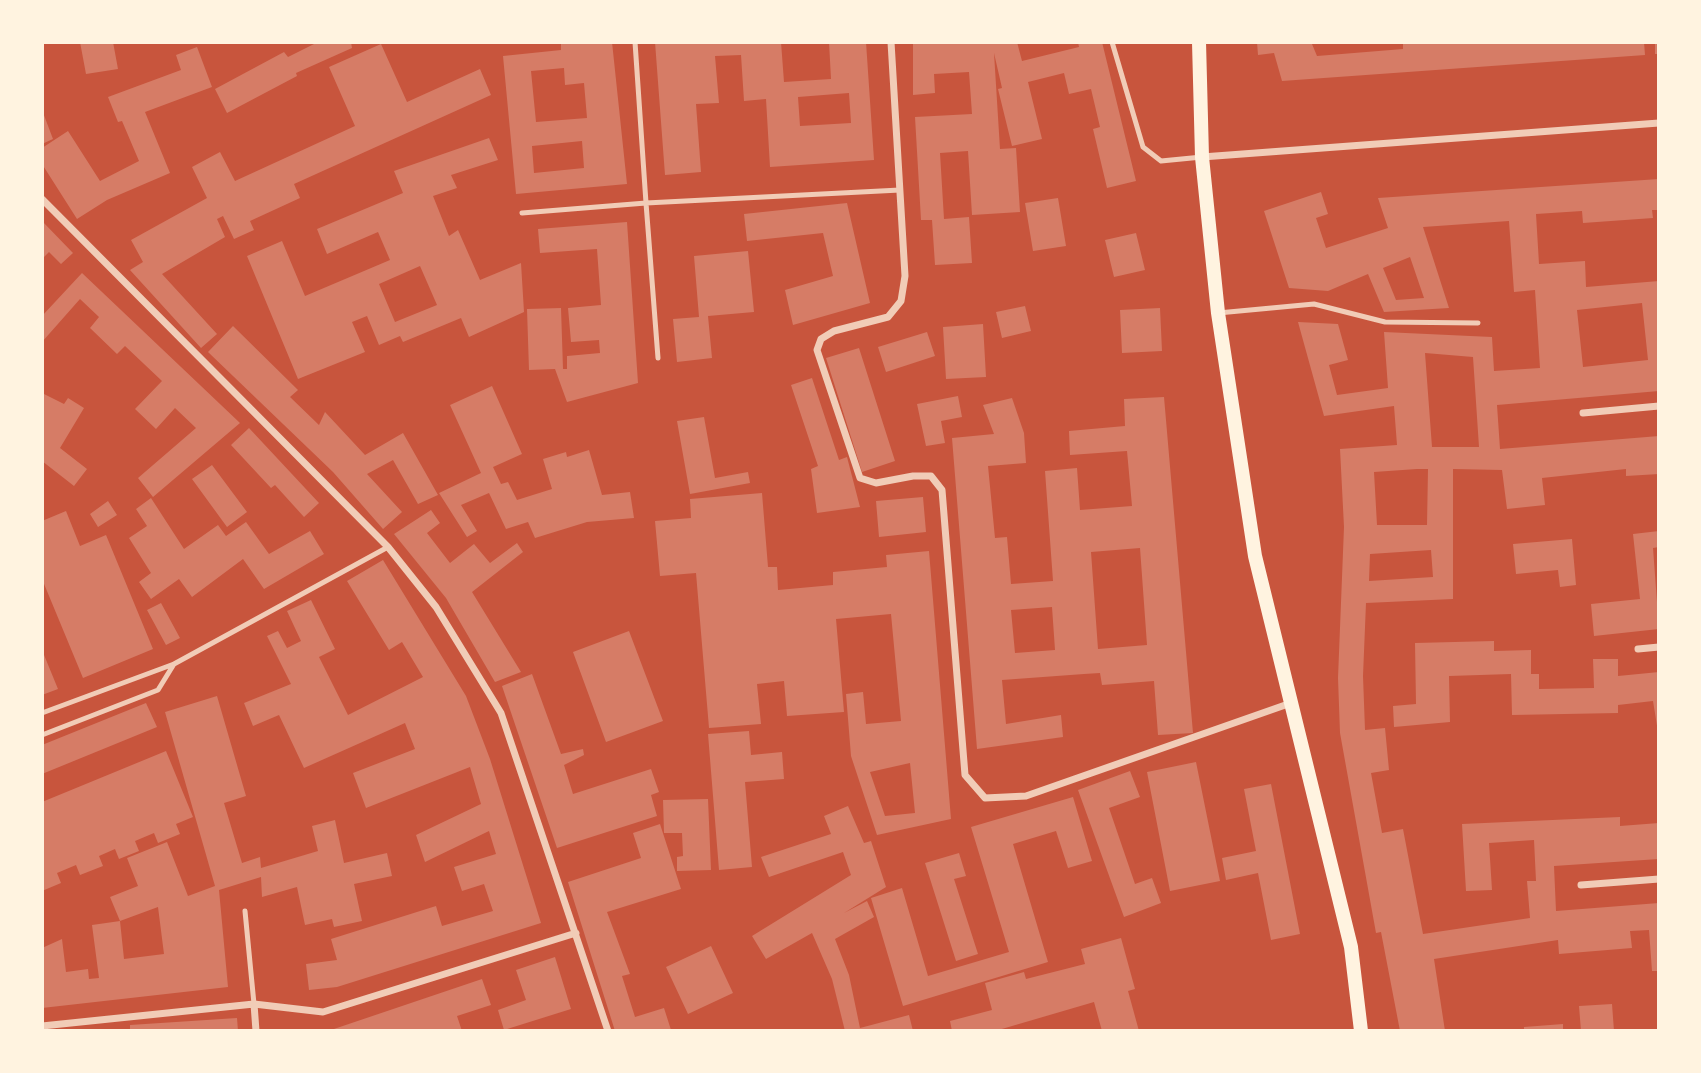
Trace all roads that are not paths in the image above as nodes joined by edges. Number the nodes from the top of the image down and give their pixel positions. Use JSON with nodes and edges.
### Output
{"nodes":[{"id":1,"x":635,"y":42,"type":"edge"},
{"id":2,"x":891,"y":42,"type":"edge"},
{"id":3,"x":1112,"y":42,"type":"edge"},
{"id":4,"x":1199,"y":42,"type":"edge"},
{"id":5,"x":1659,"y":123,"type":"edge"},
{"id":6,"x":1202,"y":157,"type":"junction"},
{"id":7,"x":900,"y":190,"type":"junction"},
{"id":8,"x":42,"y":199,"type":"edge"},
{"id":9,"x":646,"y":203,"type":"junction"},
{"id":10,"x":522,"y":213,"type":"dead end"},
{"id":11,"x":1218,"y":313,"type":"junction"},
{"id":12,"x":1478,"y":323,"type":"dead end"},
{"id":13,"x":658,"y":358,"type":"dead end"},
{"id":14,"x":1659,"y":407,"type":"edge"},
{"id":15,"x":1583,"y":413,"type":"dead end"},
{"id":16,"x":388,"y":547,"type":"junction"},
{"id":17,"x":1659,"y":647,"type":"edge"},
{"id":18,"x":1638,"y":649,"type":"dead end"},
{"id":19,"x":174,"y":664,"type":"junction"},
{"id":20,"x":1291,"y":703,"type":"junction"},
{"id":21,"x":42,"y":713,"type":"edge"},
{"id":22,"x":42,"y":735,"type":"edge"},
{"id":23,"x":1659,"y":879,"type":"edge"},
{"id":24,"x":1581,"y":885,"type":"dead end"},
{"id":25,"x":245,"y":911,"type":"dead end"},
{"id":26,"x":576,"y":933,"type":"junction"},
{"id":27,"x":254,"y":1004,"type":"junction"},
{"id":28,"x":42,"y":1026,"type":"edge"},
{"id":29,"x":256,"y":1031,"type":"edge"},
{"id":30,"x":608,"y":1031,"type":"edge"},
{"id":31,"x":1362,"y":1031,"type":"edge"}],
"edges":[{"from":1,"to":9,"type":"lane"},
{"from":2,"to":7,"type":"street"},
{"from":3,"to":6,"type":"lane"},
{"from":4,"to":6,"type":"main road"},
{"from":5,"to":6,"type":"street"},
{"from":6,"to":11,"type":"main road"},
{"from":7,"to":9,"type":"lane"},
{"from":7,"to":20,"type":"street"},
{"from":8,"to":16,"type":"street"},
{"from":9,"to":10,"type":"lane"},
{"from":9,"to":13,"type":"lane"},
{"from":11,"to":12,"type":"lane"},
{"from":11,"to":20,"type":"main road"},
{"from":14,"to":15,"type":"street"},
{"from":16,"to":19,"type":"lane"},
{"from":16,"to":26,"type":"street"},
{"from":17,"to":18,"type":"street"},
{"from":19,"to":21,"type":"lane"},
{"from":19,"to":22,"type":"lane"},
{"from":20,"to":31,"type":"main road"},
{"from":23,"to":24,"type":"street"},
{"from":25,"to":27,"type":"lane"},
{"from":26,"to":27,"type":"street"},
{"from":26,"to":30,"type":"street"},
{"from":27,"to":28,"type":"street"},
{"from":27,"to":29,"type":"street"}]}
